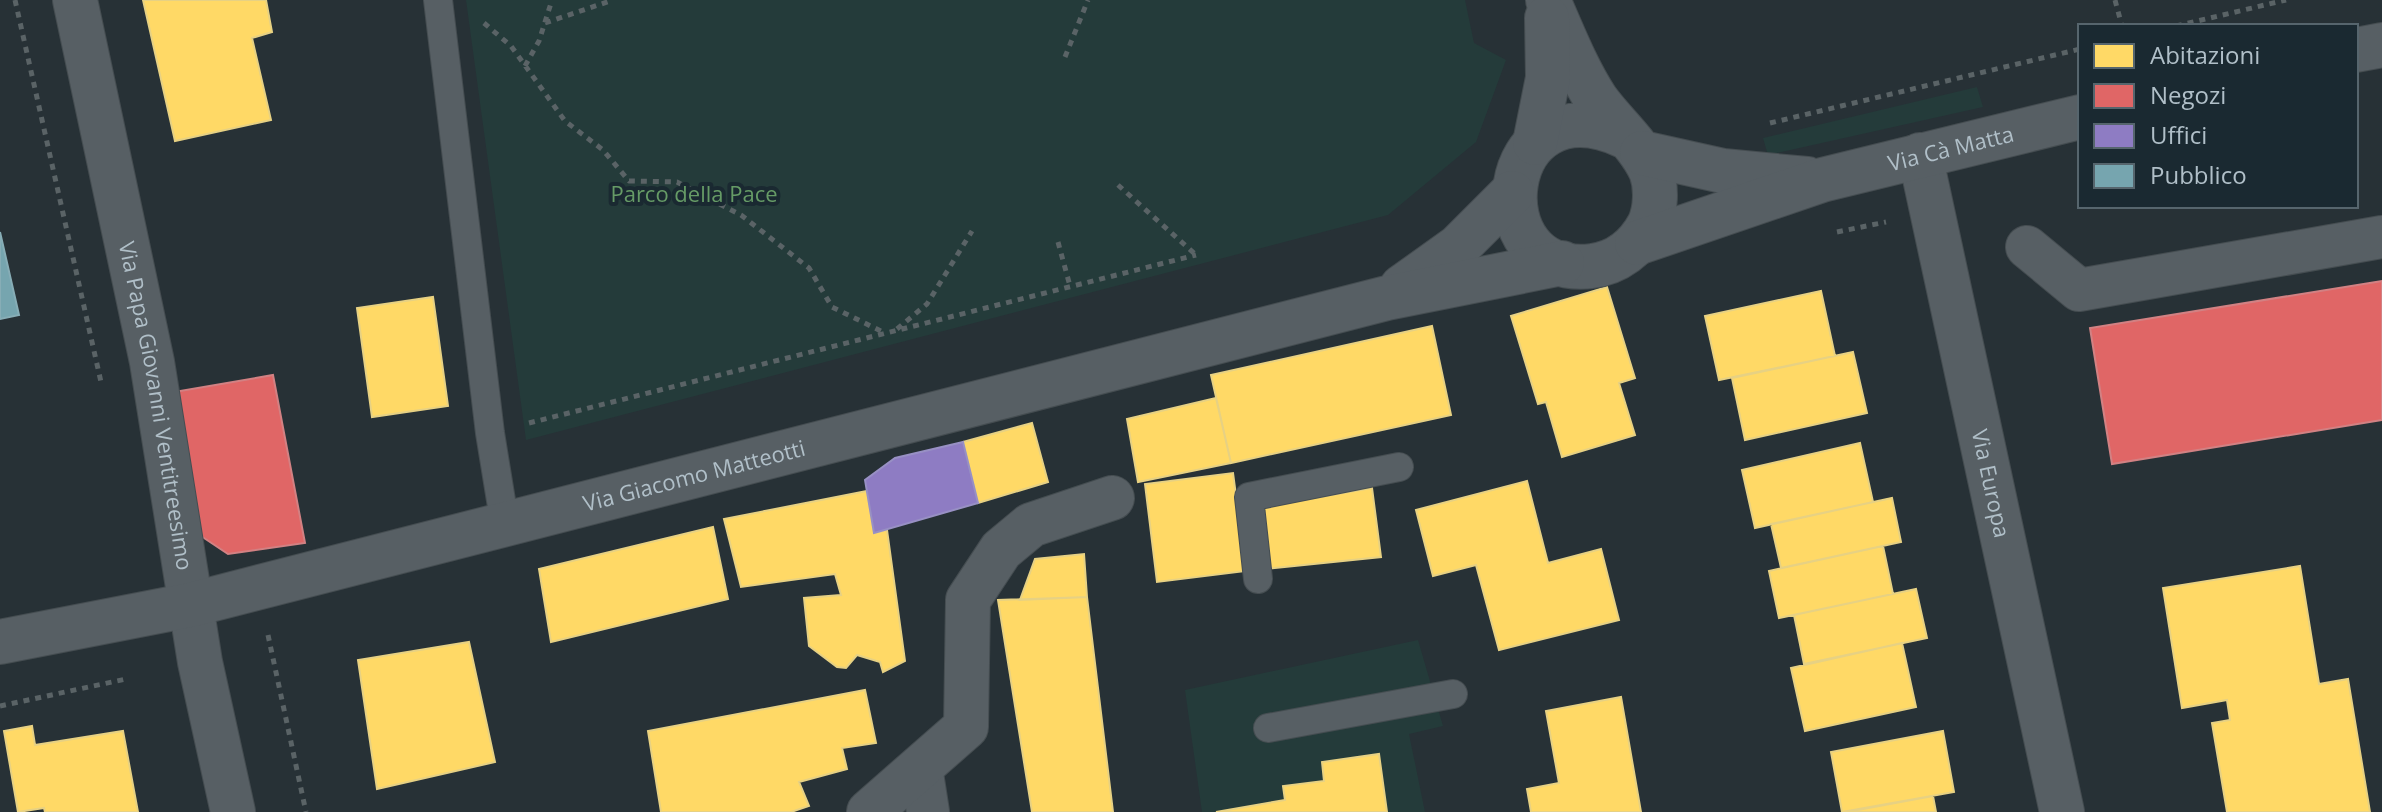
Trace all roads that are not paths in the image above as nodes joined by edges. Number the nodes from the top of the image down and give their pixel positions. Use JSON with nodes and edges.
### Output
{"nodes":[{"id":1,"x":75,"y":0,"type":"edge"},
{"id":2,"x":438,"y":0,"type":"edge"},
{"id":3,"x":1547,"y":0,"type":"edge"},
{"id":4,"x":2382,"y":45,"type":"edge"},
{"id":5,"x":2358,"y":50,"type":"edge"},
{"id":6,"x":2078,"y":117,"type":"edge"},
{"id":7,"x":1535,"y":143,"type":"junction"},
{"id":8,"x":1633,"y":145,"type":"junction"},
{"id":9,"x":1920,"y":155,"type":"junction"},
{"id":10,"x":1822,"y":180,"type":"junction"},
{"id":11,"x":1512,"y":193,"type":"junction"},
{"id":12,"x":2382,"y":237,"type":"edge"},
{"id":13,"x":1637,"y":243,"type":"junction"},
{"id":14,"x":2027,"y":247,"type":"dead end"},
{"id":15,"x":1562,"y":263,"type":"junction"},
{"id":16,"x":1387,"y":298,"type":"junction"},
{"id":17,"x":1399,"y":467,"type":"dead end"},
{"id":18,"x":1112,"y":498,"type":"dead end"},
{"id":19,"x":505,"y":525,"type":"junction"},
{"id":20,"x":1258,"y":579,"type":"dead end"},
{"id":21,"x":190,"y":605,"type":"junction"},
{"id":22,"x":0,"y":642,"type":"edge"},
{"id":23,"x":1453,"y":694,"type":"dead end"},
{"id":24,"x":1268,"y":728,"type":"dead end"},
{"id":25,"x":921,"y":767,"type":"junction"},
{"id":26,"x":233,"y":812,"type":"edge"},
{"id":27,"x":869,"y":812,"type":"edge"},
{"id":28,"x":928,"y":812,"type":"edge"},
{"id":29,"x":2062,"y":812,"type":"edge"}],
"edges":[{"from":1,"to":21,"type":"street","name":"Via Papa Giovanni Ventitreesimo"},
{"from":2,"to":19,"type":"lane"},
{"from":3,"to":7,"type":"street","name":"Via Giacomo Matteotti"},
{"from":3,"to":8,"type":"street","name":"Via Giacomo Matteotti"},
{"from":4,"to":5,"type":"street"},
{"from":6,"to":9,"type":"street","name":"Via Cà Matta"},
{"from":7,"to":8,"type":"street"},
{"from":7,"to":11,"type":"street","name":"Via Giacomo Matteotti"},
{"from":8,"to":10,"type":"street","name":"Via Cà Matta"},
{"from":8,"to":13,"type":"street","name":"Via Giacomo Matteotti"},
{"from":9,"to":10,"type":"street","name":"Via Cà Matta"},
{"from":9,"to":29,"type":"street","name":"Via Europa"},
{"from":10,"to":13,"type":"street","name":"Via Cà Matta"},
{"from":11,"to":15,"type":"street"},
{"from":11,"to":16,"type":"street","name":"Via Giacomo Matteotti"},
{"from":12,"to":14,"type":"street"},
{"from":13,"to":15,"type":"street","name":"Via Giacomo Matteotti"},
{"from":15,"to":16,"type":"street","name":"Via Giacomo Matteotti"},
{"from":16,"to":19,"type":"street","name":"Via Giacomo Matteotti"},
{"from":17,"to":20,"type":"lane"},
{"from":18,"to":25,"type":"street"},
{"from":19,"to":21,"type":"street","name":"Via Giacomo Matteotti"},
{"from":21,"to":22,"type":"street","name":"Via Giacomo Matteotti"},
{"from":21,"to":26,"type":"street","name":"Via Papa Giovanni Ventitreesimo"},
{"from":23,"to":24,"type":"lane"},
{"from":25,"to":27,"type":"street"},
{"from":25,"to":28,"type":"street"}]}
